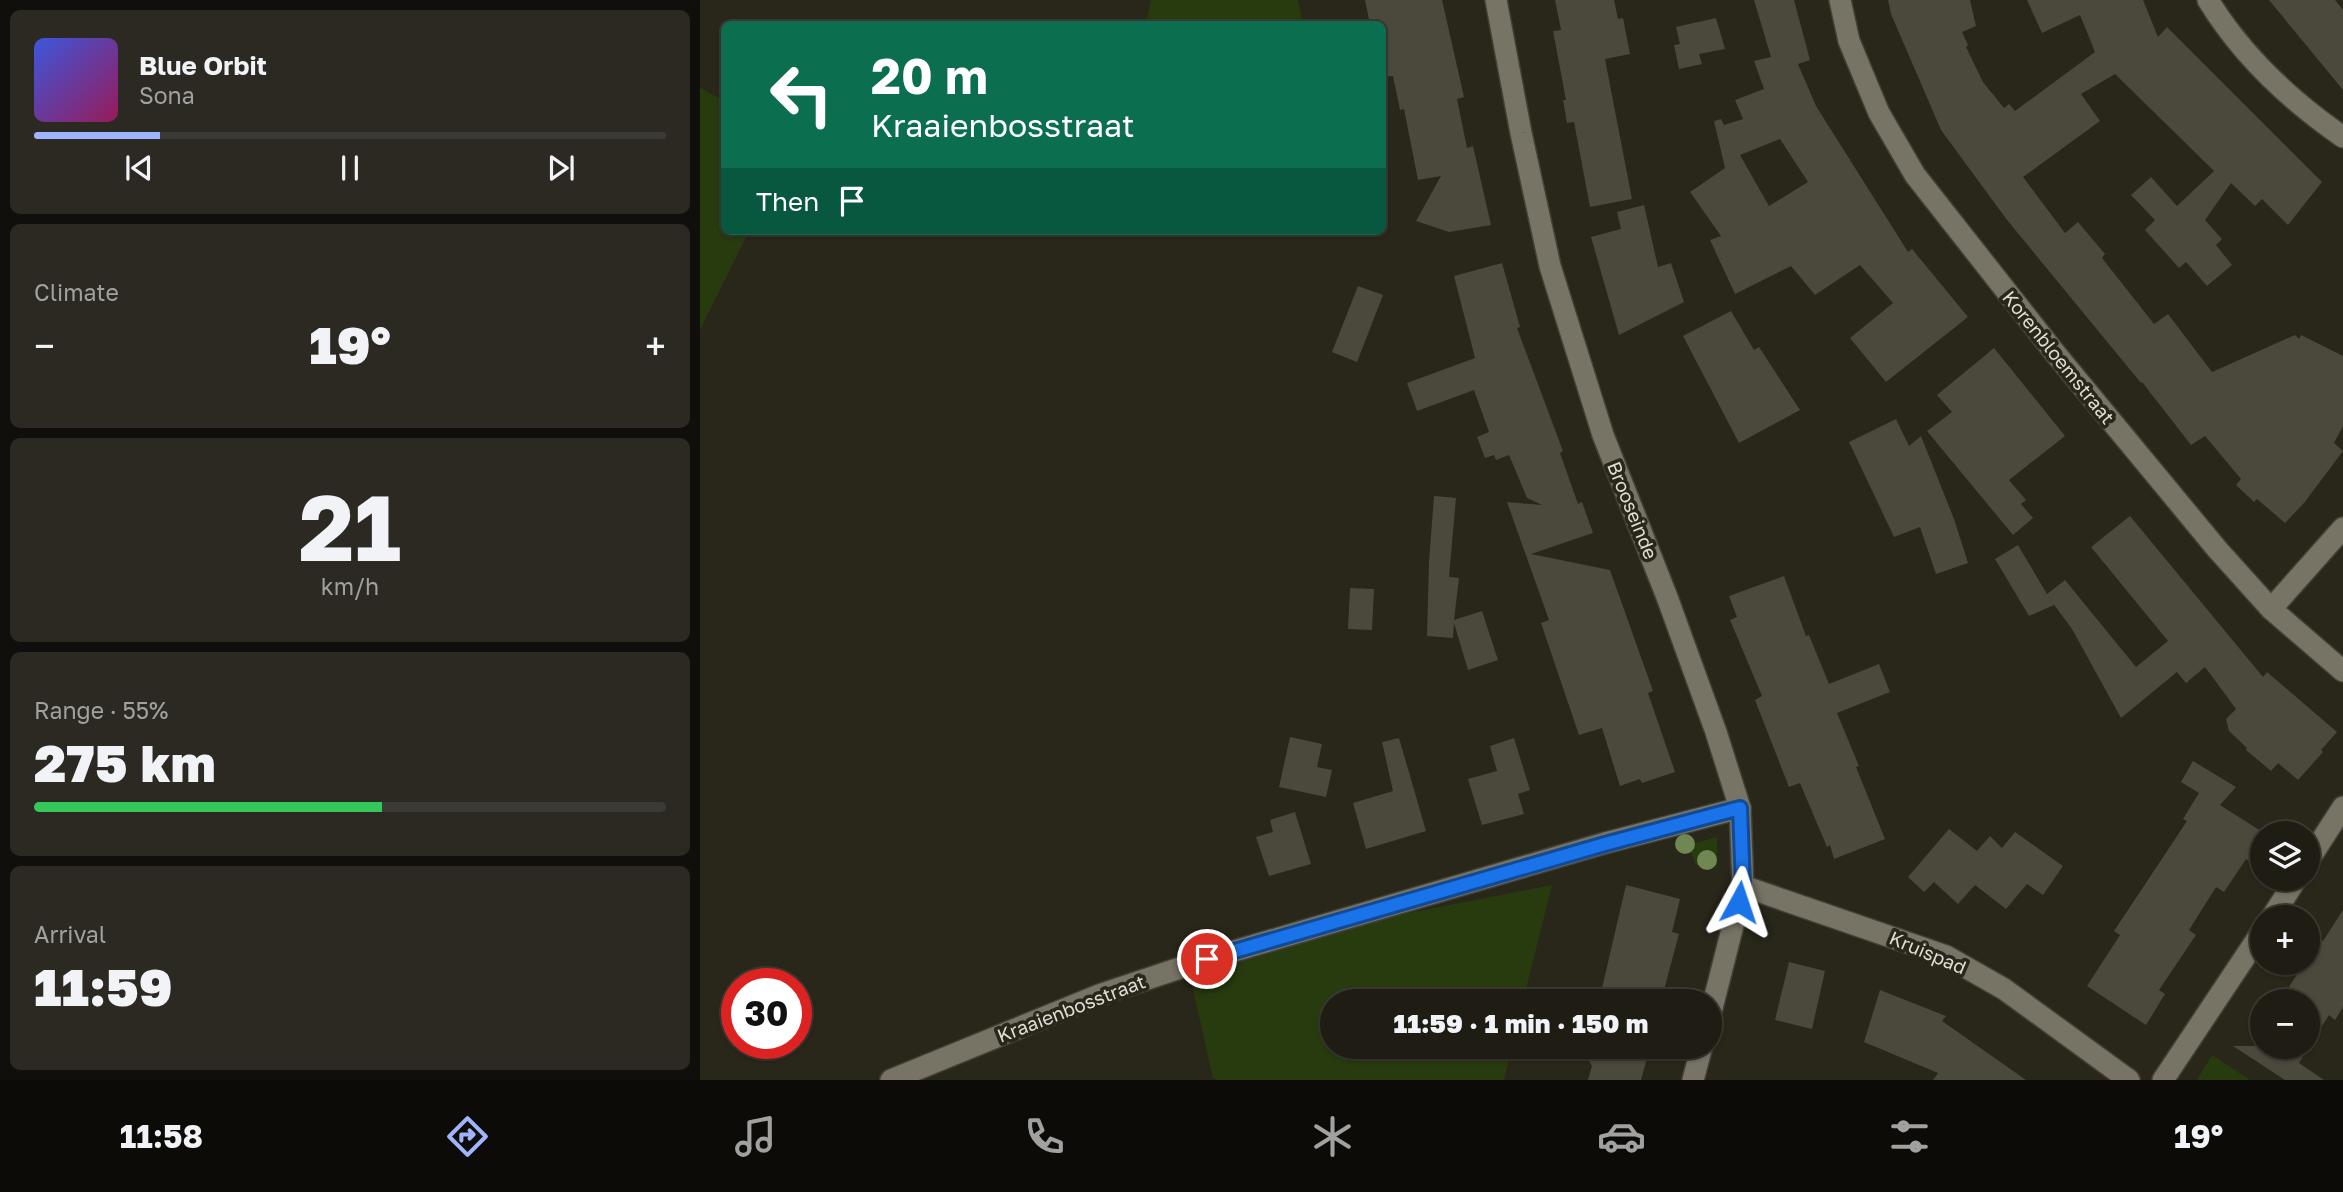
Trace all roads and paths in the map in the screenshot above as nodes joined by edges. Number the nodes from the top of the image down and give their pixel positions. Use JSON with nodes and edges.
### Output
{"nodes":[{"id":1,"x":1496,"y":0,"type":"edge"},
{"id":2,"x":1839,"y":0,"type":"edge"},
{"id":3,"x":2208,"y":0,"type":"edge"},
{"id":4,"x":2343,"y":137,"type":"edge"},
{"id":5,"x":2343,"y":528,"type":"edge"},
{"id":6,"x":2270,"y":609,"type":"junction"},
{"id":7,"x":2343,"y":671,"type":"edge"},
{"id":8,"x":2343,"y":807,"type":"edge"},
{"id":9,"x":1740,"y":808,"type":"junction"},
{"id":10,"x":2320,"y":842,"type":"edge"},
{"id":11,"x":1743,"y":886,"type":"junction"},
{"id":12,"x":2250,"y":950,"type":"edge"},
{"id":13,"x":1717,"y":989,"type":"edge"},
{"id":14,"x":1699,"y":1059,"type":"edge"},
{"id":15,"x":891,"y":1080,"type":"edge"},
{"id":16,"x":1693,"y":1080,"type":"edge"},
{"id":17,"x":2129,"y":1080,"type":"edge"},
{"id":18,"x":2163,"y":1080,"type":"edge"}],
"edges":[{"from":1,"to":9,"type":"street","name":"Brooseinde"},
{"from":2,"to":6,"type":"street","name":"Korenbloemstraat"},
{"from":3,"to":4,"type":"street"},
{"from":5,"to":6,"type":"street"},
{"from":6,"to":7,"type":"street","name":"Korenbloemstraat"},
{"from":8,"to":10,"type":"street"},
{"from":9,"to":11,"type":"street","name":"Brooseinde"},
{"from":9,"to":15,"type":"street","name":"Kraaienbosstraat"},
{"from":11,"to":13,"type":"street","name":"Brooseinde"},
{"from":11,"to":17,"type":"street","name":"Kruispad"},
{"from":12,"to":18,"type":"street"},
{"from":14,"to":16,"type":"street"}]}
